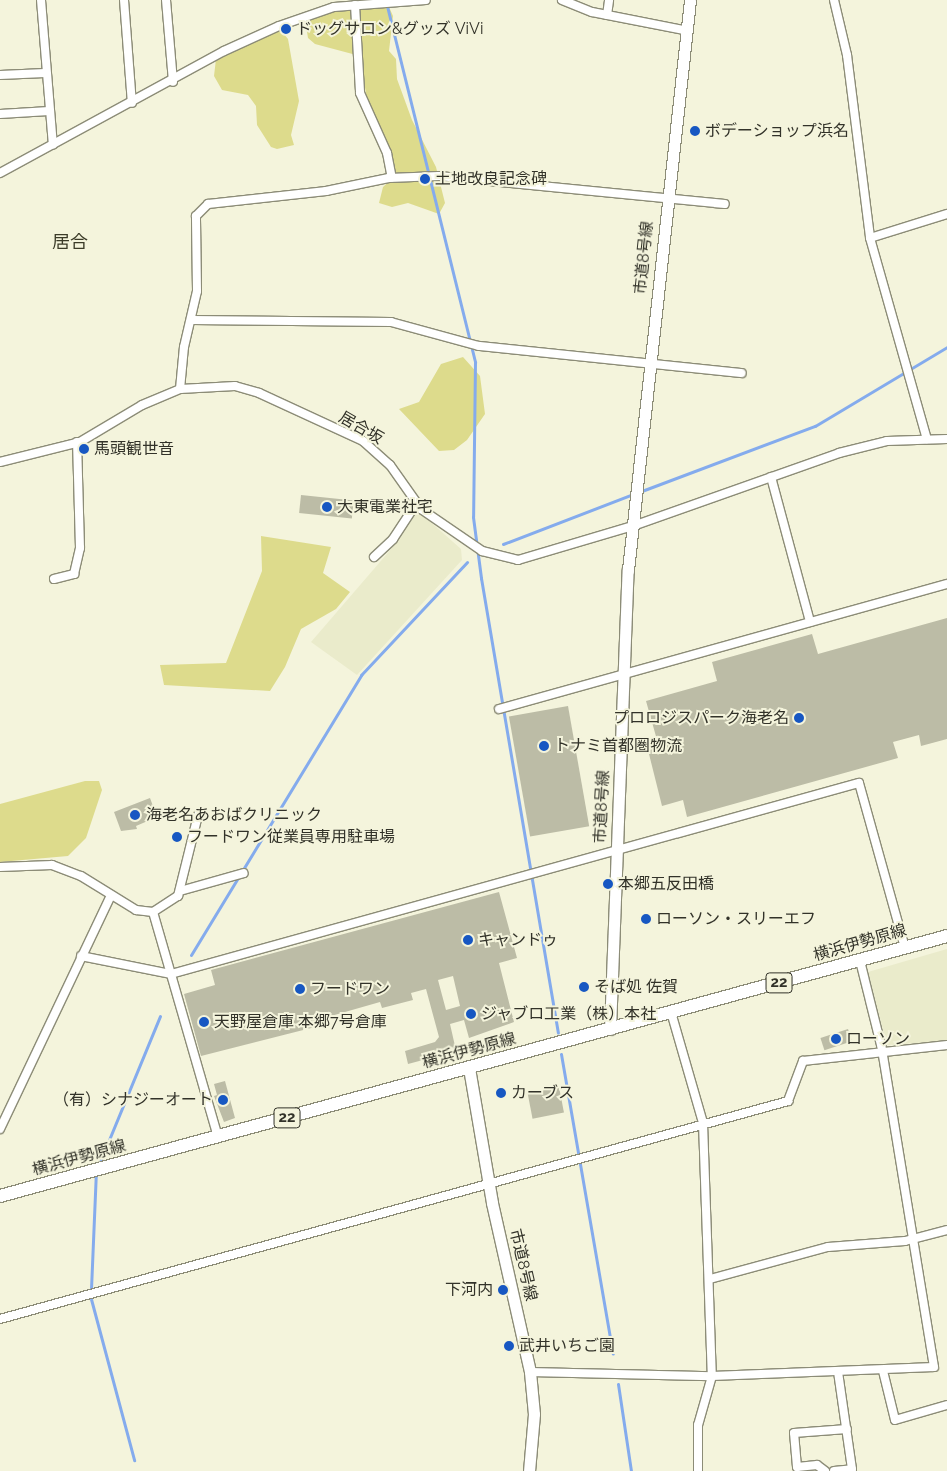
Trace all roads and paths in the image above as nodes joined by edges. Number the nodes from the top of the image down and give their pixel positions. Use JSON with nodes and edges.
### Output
{"nodes":[{"id":1,"x":41,"y":0,"type":"edge"},
{"id":2,"x":124,"y":0,"type":"edge"},
{"id":3,"x":166,"y":0,"type":"edge"},
{"id":4,"x":426,"y":0,"type":"edge"},
{"id":5,"x":562,"y":0,"type":"edge"},
{"id":6,"x":609,"y":0,"type":"edge"},
{"id":7,"x":690,"y":0,"type":"edge"},
{"id":8,"x":834,"y":0,"type":"edge"},
{"id":9,"x":381,"y":1,"type":"edge"},
{"id":10,"x":355,"y":5,"type":"junction"},
{"id":11,"x":607,"y":15,"type":"junction"},
{"id":12,"x":684,"y":30,"type":"junction"},
{"id":13,"x":45,"y":72,"type":"junction"},
{"id":14,"x":0,"y":75,"type":"edge"},
{"id":15,"x":173,"y":82,"type":"junction"},
{"id":16,"x":132,"y":103,"type":"junction"},
{"id":17,"x":49,"y":111,"type":"junction"},
{"id":18,"x":0,"y":114,"type":"edge"},
{"id":19,"x":53,"y":145,"type":"junction"},
{"id":20,"x":0,"y":173,"type":"edge"},
{"id":21,"x":392,"y":178,"type":"junction"},
{"id":22,"x":666,"y":200,"type":"junction"},
{"id":23,"x":725,"y":204,"type":"dead end"},
{"id":24,"x":947,"y":214,"type":"edge"},
{"id":25,"x":870,"y":238,"type":"junction"},
{"id":26,"x":192,"y":320,"type":"junction"},
{"id":27,"x":649,"y":364,"type":"junction"},
{"id":28,"x":742,"y":373,"type":"dead end"},
{"id":29,"x":180,"y":389,"type":"junction"},
{"id":30,"x":927,"y":439,"type":"junction"},
{"id":31,"x":947,"y":439,"type":"edge"},
{"id":32,"x":77,"y":442,"type":"junction"},
{"id":33,"x":0,"y":462,"type":"edge"},
{"id":34,"x":771,"y":477,"type":"junction"},
{"id":35,"x":418,"y":506,"type":"junction"},
{"id":36,"x":633,"y":526,"type":"junction"},
{"id":37,"x":374,"y":557,"type":"dead end"},
{"id":38,"x":54,"y":580,"type":"dead end"},
{"id":39,"x":947,"y":584,"type":"edge"},
{"id":40,"x":810,"y":622,"type":"junction"},
{"id":41,"x":625,"y":673,"type":"junction"},
{"id":42,"x":502,"y":708,"type":"dead end"},
{"id":43,"x":198,"y":815,"type":"dead end"},
{"id":44,"x":616,"y":852,"type":"junction"},
{"id":45,"x":0,"y":867,"type":"edge"},
{"id":46,"x":244,"y":873,"type":"dead end"},
{"id":47,"x":180,"y":891,"type":"junction"},
{"id":48,"x":111,"y":895,"type":"junction"},
{"id":49,"x":153,"y":912,"type":"junction"},
{"id":50,"x":947,"y":936,"type":"edge"},
{"id":51,"x":905,"y":948,"type":"junction"},
{"id":52,"x":81,"y":956,"type":"junction"},
{"id":53,"x":860,"y":960,"type":"junction"},
{"id":54,"x":171,"y":974,"type":"junction"},
{"id":55,"x":671,"y":1012,"type":"junction"},
{"id":56,"x":610,"y":1029,"type":"junction"},
{"id":57,"x":947,"y":1045,"type":"edge"},
{"id":58,"x":881,"y":1051,"type":"junction"},
{"id":59,"x":469,"y":1068,"type":"junction"},
{"id":60,"x":702,"y":1123,"type":"junction"},
{"id":61,"x":0,"y":1129,"type":"edge"},
{"id":62,"x":218,"y":1137,"type":"junction"},
{"id":63,"x":489,"y":1184,"type":"junction"},
{"id":64,"x":0,"y":1196,"type":"edge"},
{"id":65,"x":947,"y":1230,"type":"edge"},
{"id":66,"x":912,"y":1240,"type":"junction"},
{"id":67,"x":710,"y":1279,"type":"junction"},
{"id":68,"x":0,"y":1319,"type":"edge"},
{"id":69,"x":883,"y":1371,"type":"junction"},
{"id":70,"x":530,"y":1372,"type":"junction"},
{"id":71,"x":838,"y":1372,"type":"junction"},
{"id":72,"x":712,"y":1376,"type":"junction"},
{"id":73,"x":947,"y":1405,"type":"edge"},
{"id":74,"x":847,"y":1430,"type":"junction"},
{"id":75,"x":529,"y":1471,"type":"edge"},
{"id":76,"x":698,"y":1471,"type":"edge"},
{"id":77,"x":825,"y":1471,"type":"edge"},
{"id":78,"x":834,"y":1471,"type":"edge"}],
"edges":[{"from":1,"to":13,"type":"street"},
{"from":2,"to":16,"type":"street"},
{"from":3,"to":15,"type":"street"},
{"from":4,"to":9,"type":"street"},
{"from":5,"to":11,"type":"street"},
{"from":6,"to":11,"type":"street"},
{"from":7,"to":12,"type":"street","name":"市道8号線"},
{"from":8,"to":25,"type":"street"},
{"from":9,"to":10,"type":"street"},
{"from":10,"to":15,"type":"street"},
{"from":10,"to":21,"type":"street"},
{"from":11,"to":12,"type":"street"},
{"from":12,"to":22,"type":"street","name":"市道8号線"},
{"from":13,"to":14,"type":"street"},
{"from":13,"to":17,"type":"street"},
{"from":15,"to":16,"type":"street"},
{"from":16,"to":19,"type":"street"},
{"from":17,"to":18,"type":"street"},
{"from":17,"to":19,"type":"street"},
{"from":19,"to":20,"type":"street"},
{"from":21,"to":22,"type":"street"},
{"from":21,"to":26,"type":"street"},
{"from":22,"to":23,"type":"street"},
{"from":22,"to":27,"type":"street","name":"市道8号線"},
{"from":24,"to":25,"type":"street"},
{"from":25,"to":30,"type":"street"},
{"from":26,"to":27,"type":"street"},
{"from":26,"to":29,"type":"street"},
{"from":27,"to":28,"type":"street"},
{"from":27,"to":36,"type":"street","name":"市道8号線"},
{"from":29,"to":32,"type":"street","name":"居合坂"},
{"from":29,"to":35,"type":"street","name":"居合坂"},
{"from":30,"to":31,"type":"street","name":"居合坂"},
{"from":30,"to":34,"type":"street","name":"居合坂"},
{"from":32,"to":33,"type":"street","name":"居合坂"},
{"from":32,"to":38,"type":"street"},
{"from":34,"to":36,"type":"street","name":"居合坂"},
{"from":34,"to":40,"type":"street"},
{"from":35,"to":36,"type":"street","name":"居合坂"},
{"from":35,"to":37,"type":"street"},
{"from":36,"to":41,"type":"street","name":"市道8号線"},
{"from":39,"to":40,"type":"street"},
{"from":40,"to":41,"type":"street"},
{"from":41,"to":42,"type":"street"},
{"from":41,"to":44,"type":"street","name":"市道8号線"},
{"from":43,"to":47,"type":"street"},
{"from":44,"to":51,"type":"street"},
{"from":44,"to":54,"type":"street"},
{"from":44,"to":56,"type":"street","name":"市道8号線"},
{"from":45,"to":48,"type":"street"},
{"from":46,"to":47,"type":"street"},
{"from":47,"to":49,"type":"street"},
{"from":48,"to":49,"type":"street"},
{"from":48,"to":52,"type":"street"},
{"from":49,"to":54,"type":"street"},
{"from":50,"to":51,"type":"main road","name":"横浜伊勢原線","number":"22"},
{"from":51,"to":53,"type":"main road","name":"横浜伊勢原線","number":"22"},
{"from":52,"to":54,"type":"street"},
{"from":52,"to":61,"type":"street"},
{"from":53,"to":55,"type":"main road","name":"横浜伊勢原線","number":"22"},
{"from":53,"to":58,"type":"street"},
{"from":54,"to":62,"type":"street"},
{"from":55,"to":56,"type":"main road","name":"横浜伊勢原線","number":"22"},
{"from":55,"to":60,"type":"street"},
{"from":56,"to":59,"type":"main road","name":"横浜伊勢原線","number":"22"},
{"from":57,"to":58,"type":"street"},
{"from":58,"to":60,"type":"street"},
{"from":58,"to":66,"type":"street"},
{"from":59,"to":62,"type":"main road","name":"横浜伊勢原線","number":"22"},
{"from":59,"to":63,"type":"street","name":"市道8号線"},
{"from":60,"to":63,"type":"street"},
{"from":60,"to":67,"type":"street"},
{"from":62,"to":64,"type":"main road","name":"横浜伊勢原線","number":"22"},
{"from":63,"to":68,"type":"street"},
{"from":63,"to":70,"type":"street","name":"市道8号線"},
{"from":65,"to":66,"type":"street"},
{"from":66,"to":67,"type":"street"},
{"from":66,"to":69,"type":"street"},
{"from":67,"to":72,"type":"street"},
{"from":69,"to":71,"type":"street"},
{"from":69,"to":73,"type":"street"},
{"from":70,"to":72,"type":"street"},
{"from":70,"to":75,"type":"street","name":"市道8号線"},
{"from":71,"to":72,"type":"street"},
{"from":71,"to":74,"type":"street"},
{"from":72,"to":76,"type":"street"},
{"from":74,"to":77,"type":"street"},
{"from":74,"to":78,"type":"street"}]}
